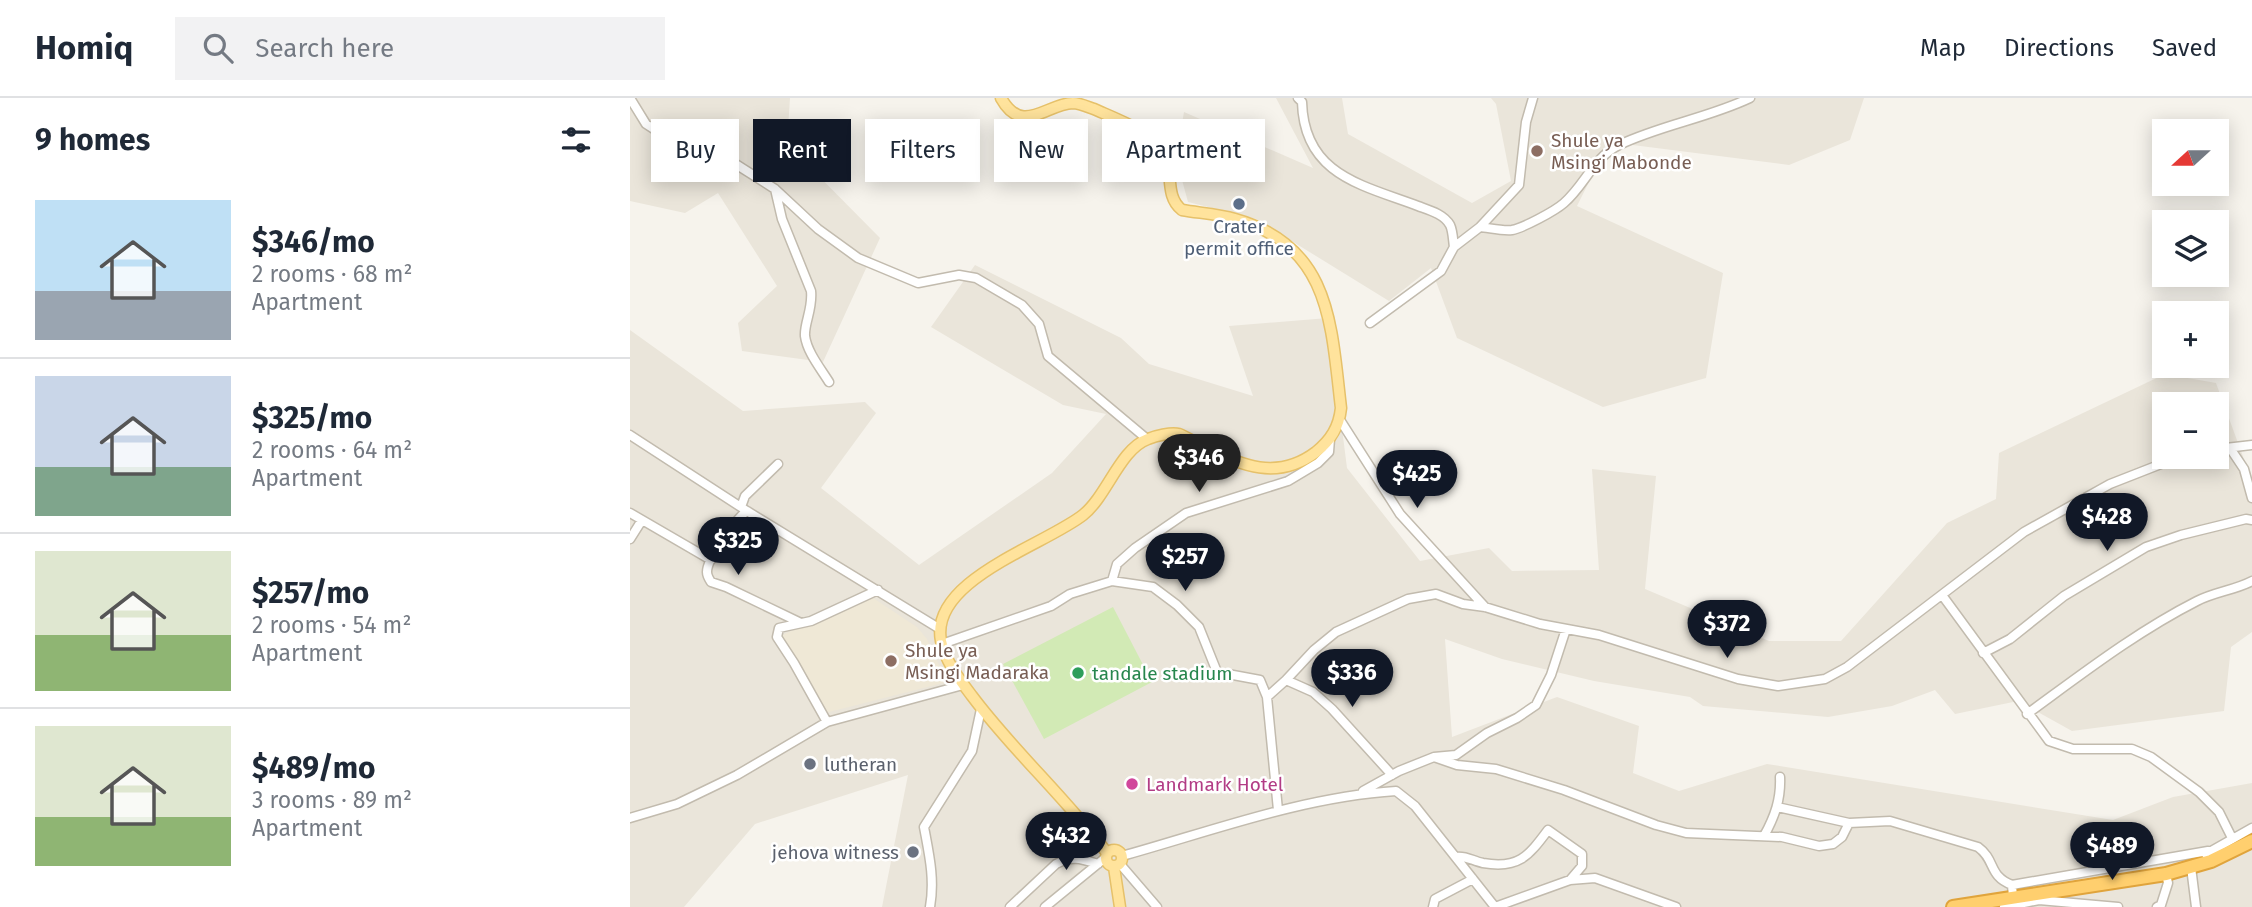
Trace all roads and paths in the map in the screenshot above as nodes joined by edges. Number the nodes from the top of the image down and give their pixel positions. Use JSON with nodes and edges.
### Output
{"nodes":[{"id":1,"x":630,"y":98,"type":"edge"},
{"id":2,"x":1002,"y":98,"type":"edge"},
{"id":3,"x":1298,"y":98,"type":"edge"},
{"id":4,"x":1533,"y":98,"type":"edge"},
{"id":5,"x":1750,"y":98,"type":"edge"},
{"id":6,"x":775,"y":189,"type":"junction"},
{"id":7,"x":1480,"y":227,"type":"junction"},
{"id":8,"x":1454,"y":247,"type":"junction"},
{"id":9,"x":1370,"y":323,"type":"dead end"},
{"id":10,"x":828,"y":382,"type":"dead end"},
{"id":11,"x":1340,"y":420,"type":"junction"},
{"id":12,"x":630,"y":435,"type":"edge"},
{"id":13,"x":1147,"y":439,"type":"junction"},
{"id":14,"x":1330,"y":439,"type":"junction"},
{"id":15,"x":2252,"y":445,"type":"edge"},
{"id":16,"x":2230,"y":447,"type":"joint"},
{"id":17,"x":778,"y":464,"type":"dead end"},
{"id":18,"x":2152,"y":468,"type":"edge"},
{"id":19,"x":2252,"y":498,"type":"edge"},
{"id":20,"x":744,"y":509,"type":"junction"},
{"id":21,"x":630,"y":513,"type":"edge"},
{"id":22,"x":642,"y":520,"type":"junction"},
{"id":23,"x":2252,"y":520,"type":"edge"},
{"id":24,"x":630,"y":539,"type":"edge"},
{"id":25,"x":711,"y":560,"type":"junction"},
{"id":26,"x":1112,"y":581,"type":"junction"},
{"id":27,"x":2252,"y":581,"type":"edge"},
{"id":28,"x":878,"y":590,"type":"junction"},
{"id":29,"x":1942,"y":596,"type":"junction"},
{"id":30,"x":1485,"y":607,"type":"junction"},
{"id":31,"x":801,"y":623,"type":"junction"},
{"id":32,"x":940,"y":629,"type":"junction"},
{"id":33,"x":1566,"y":629,"type":"junction"},
{"id":34,"x":942,"y":644,"type":"junction"},
{"id":35,"x":1983,"y":653,"type":"junction"},
{"id":36,"x":1286,"y":680,"type":"junction"},
{"id":37,"x":963,"y":685,"type":"junction"},
{"id":38,"x":1267,"y":696,"type":"junction"},
{"id":39,"x":981,"y":709,"type":"junction"},
{"id":40,"x":2027,"y":714,"type":"junction"},
{"id":41,"x":827,"y":722,"type":"junction"},
{"id":42,"x":1434,"y":757,"type":"junction"},
{"id":43,"x":1392,"y":775,"type":"junction"},
{"id":44,"x":1780,"y":777,"type":"dead end"},
{"id":45,"x":1358,"y":793,"type":"junction"},
{"id":46,"x":1777,"y":807,"type":"junction"},
{"id":47,"x":1278,"y":810,"type":"junction"},
{"id":48,"x":630,"y":818,"type":"edge"},
{"id":49,"x":1849,"y":822,"type":"junction"},
{"id":50,"x":2252,"y":828,"type":"edge"},
{"id":51,"x":1764,"y":836,"type":"junction"},
{"id":52,"x":2232,"y":838,"type":"junction"},
{"id":53,"x":2252,"y":841,"type":"edge"},
{"id":54,"x":2208,"y":851,"type":"junction"},
{"id":55,"x":1456,"y":857,"type":"junction"},
{"id":56,"x":1104,"y":858,"type":"junction"},
{"id":57,"x":1119,"y":863,"type":"junction"},
{"id":58,"x":2191,"y":867,"type":"junction"},
{"id":59,"x":2128,"y":873,"type":"junction"},
{"id":60,"x":2166,"y":874,"type":"junction"},
{"id":61,"x":1473,"y":880,"type":"junction"},
{"id":62,"x":1570,"y":880,"type":"junction"},
{"id":63,"x":2013,"y":891,"type":"junction"},
{"id":64,"x":2039,"y":896,"type":"junction"},
{"id":65,"x":930,"y":907,"type":"edge"},
{"id":66,"x":1010,"y":907,"type":"edge"},
{"id":67,"x":1045,"y":907,"type":"edge"},
{"id":68,"x":1120,"y":907,"type":"edge"},
{"id":69,"x":1157,"y":907,"type":"edge"},
{"id":70,"x":1433,"y":907,"type":"edge"},
{"id":71,"x":1495,"y":907,"type":"edge"},
{"id":72,"x":1676,"y":907,"type":"edge"},
{"id":73,"x":1953,"y":907,"type":"edge"},
{"id":74,"x":2004,"y":907,"type":"edge"},
{"id":75,"x":2119,"y":907,"type":"edge"},
{"id":76,"x":2157,"y":907,"type":"edge"},
{"id":77,"x":2196,"y":907,"type":"edge"}],
"edges":[{"from":1,"to":6,"type":"street"},
{"from":2,"to":11,"type":"main road"},
{"from":3,"to":8,"type":"street"},
{"from":4,"to":7,"type":"street"},
{"from":5,"to":7,"type":"street"},
{"from":6,"to":10,"type":"street"},
{"from":6,"to":13,"type":"street"},
{"from":7,"to":8,"type":"street"},
{"from":8,"to":9,"type":"street"},
{"from":11,"to":14,"type":"main road"},
{"from":11,"to":30,"type":"street"},
{"from":12,"to":20,"type":"street"},
{"from":13,"to":14,"type":"main road"},
{"from":13,"to":32,"type":"main road"},
{"from":14,"to":26,"type":"street"},
{"from":15,"to":16,"type":"street"},
{"from":16,"to":19,"type":"street"},
{"from":17,"to":20,"type":"street"},
{"from":18,"to":29,"type":"street"},
{"from":20,"to":25,"type":"street"},
{"from":20,"to":28,"type":"street"},
{"from":21,"to":22,"type":"street"},
{"from":22,"to":24,"type":"street"},
{"from":22,"to":25,"type":"street"},
{"from":23,"to":35,"type":"street"},
{"from":25,"to":31,"type":"street"},
{"from":26,"to":34,"type":"street"},
{"from":26,"to":38,"type":"street"},
{"from":27,"to":40,"type":"street"},
{"from":28,"to":31,"type":"street"},
{"from":28,"to":32,"type":"street"},
{"from":29,"to":33,"type":"street"},
{"from":29,"to":35,"type":"street"},
{"from":30,"to":33,"type":"street"},
{"from":30,"to":36,"type":"street"},
{"from":31,"to":41,"type":"street"},
{"from":32,"to":34,"type":"main road"},
{"from":33,"to":42,"type":"street"},
{"from":34,"to":37,"type":"main road"},
{"from":35,"to":40,"type":"street"},
{"from":36,"to":38,"type":"street"},
{"from":36,"to":43,"type":"street"},
{"from":37,"to":39,"type":"main road"},
{"from":37,"to":41,"type":"street"},
{"from":38,"to":47,"type":"street"},
{"from":39,"to":56,"type":"main road"},
{"from":39,"to":65,"type":"street"},
{"from":40,"to":52,"type":"street"},
{"from":41,"to":48,"type":"street"},
{"from":42,"to":43,"type":"street"},
{"from":42,"to":51,"type":"street"},
{"from":43,"to":45,"type":"street"},
{"from":44,"to":46,"type":"street"},
{"from":45,"to":47,"type":"street"},
{"from":45,"to":55,"type":"street"},
{"from":46,"to":49,"type":"street"},
{"from":46,"to":51,"type":"street"},
{"from":47,"to":57,"type":"street"},
{"from":49,"to":51,"type":"street"},
{"from":49,"to":63,"type":"street"},
{"from":50,"to":52,"type":"street"},
{"from":52,"to":54,"type":"street"},
{"from":53,"to":58,"type":"highway"},
{"from":54,"to":58,"type":"street"},
{"from":54,"to":59,"type":"street"},
{"from":55,"to":61,"type":"street"},
{"from":55,"to":62,"type":"street"},
{"from":56,"to":57,"type":"main road"},
{"from":56,"to":57,"type":"main road"},
{"from":56,"to":66,"type":"street"},
{"from":56,"to":67,"type":"street"},
{"from":57,"to":68,"type":"main road"},
{"from":57,"to":69,"type":"street"},
{"from":58,"to":60,"type":"highway"},
{"from":58,"to":77,"type":"street"},
{"from":59,"to":60,"type":"highway"},
{"from":59,"to":63,"type":"street"},
{"from":59,"to":64,"type":"highway"},
{"from":60,"to":76,"type":"street"},
{"from":61,"to":70,"type":"street"},
{"from":61,"to":71,"type":"street"},
{"from":62,"to":71,"type":"street"},
{"from":62,"to":72,"type":"street"},
{"from":63,"to":64,"type":"highway"},
{"from":63,"to":73,"type":"highway"},
{"from":64,"to":74,"type":"street"},
{"from":64,"to":75,"type":"street"}]}
